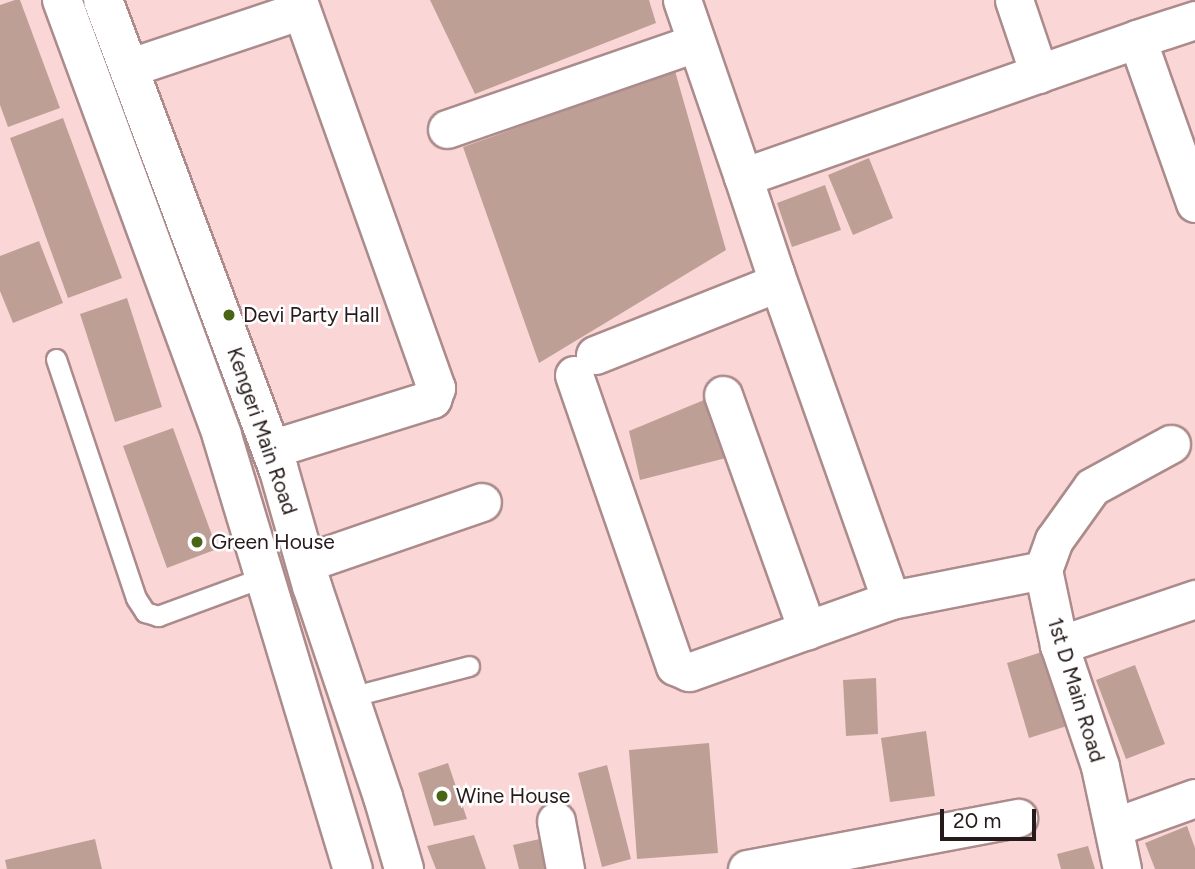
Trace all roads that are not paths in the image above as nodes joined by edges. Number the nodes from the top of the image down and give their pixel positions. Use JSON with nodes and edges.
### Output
{"nodes":[{"id":1,"x":61,"y":0,"type":"edge"},
{"id":2,"x":103,"y":0,"type":"edge"},
{"id":3,"x":682,"y":0,"type":"edge"},
{"id":4,"x":1014,"y":0,"type":"edge"},
{"id":5,"x":299,"y":5,"type":"edge"},
{"id":6,"x":1195,"y":20,"type":"edge"},
{"id":7,"x":1137,"y":39,"type":"junction"},
{"id":8,"x":696,"y":43,"type":"junction"},
{"id":9,"x":128,"y":68,"type":"junction"},
{"id":10,"x":1039,"y":74,"type":"junction"},
{"id":11,"x":447,"y":129,"type":"dead end"},
{"id":12,"x":743,"y":177,"type":"junction"},
{"id":13,"x":1195,"y":203,"type":"edge"},
{"id":14,"x":775,"y":273,"type":"junction"},
{"id":15,"x":56,"y":359,"type":"dead end"},
{"id":16,"x":723,"y":395,"type":"dead end"},
{"id":17,"x":1171,"y":444,"type":"dead end"},
{"id":18,"x":271,"y":449,"type":"junction"},
{"id":19,"x":481,"y":502,"type":"dead end"},
{"id":20,"x":305,"y":563,"type":"junction"},
{"id":21,"x":1043,"y":570,"type":"junction"},
{"id":22,"x":264,"y":577,"type":"junction"},
{"id":23,"x":1195,"y":599,"type":"edge"},
{"id":24,"x":891,"y":600,"type":"junction"},
{"id":25,"x":807,"y":630,"type":"junction"},
{"id":26,"x":1059,"y":645,"type":"junction"},
{"id":27,"x":469,"y":666,"type":"dead end"},
{"id":28,"x":350,"y":697,"type":"junction"},
{"id":29,"x":1195,"y":798,"type":"edge"},
{"id":30,"x":1018,"y":818,"type":"dead end"},
{"id":31,"x":555,"y":821,"type":"dead end"},
{"id":32,"x":1114,"y":827,"type":"junction"},
{"id":33,"x":351,"y":868,"type":"edge"},
{"id":34,"x":404,"y":869,"type":"edge"},
{"id":35,"x":565,"y":869,"type":"edge"},
{"id":36,"x":747,"y":869,"type":"edge"},
{"id":37,"x":1122,"y":869,"type":"edge"}],
"edges":[{"from":1,"to":22,"type":"main road","name":"Kengeri Main Road"},
{"from":2,"to":9,"type":"main road","name":"Kengeri Main Road"},
{"from":3,"to":8,"type":"street"},
{"from":4,"to":10,"type":"street"},
{"from":5,"to":9,"type":"street"},
{"from":5,"to":18,"type":"street"},
{"from":6,"to":7,"type":"street"},
{"from":7,"to":10,"type":"street"},
{"from":7,"to":13,"type":"street"},
{"from":8,"to":11,"type":"street"},
{"from":8,"to":12,"type":"street"},
{"from":9,"to":18,"type":"main road","name":"Kengeri Main Road"},
{"from":10,"to":12,"type":"street"},
{"from":12,"to":14,"type":"street"},
{"from":14,"to":24,"type":"street"},
{"from":14,"to":25,"type":"street"},
{"from":15,"to":22,"type":"lane"},
{"from":16,"to":25,"type":"street"},
{"from":17,"to":21,"type":"street"},
{"from":18,"to":20,"type":"main road","name":"Kengeri Main Road"},
{"from":19,"to":20,"type":"street"},
{"from":20,"to":28,"type":"main road","name":"Kengeri Main Road"},
{"from":21,"to":24,"type":"street"},
{"from":21,"to":26,"type":"street","name":"1st D Main Road"},
{"from":22,"to":33,"type":"main road","name":"Kengeri Main Road"},
{"from":23,"to":26,"type":"street"},
{"from":24,"to":25,"type":"street"},
{"from":26,"to":32,"type":"street","name":"1st D Main Road"},
{"from":27,"to":28,"type":"lane"},
{"from":28,"to":34,"type":"main road","name":"Kengeri Main Road"},
{"from":29,"to":32,"type":"street"},
{"from":30,"to":36,"type":"street"},
{"from":31,"to":35,"type":"street"},
{"from":32,"to":37,"type":"street","name":"1st D Main Road"}]}
